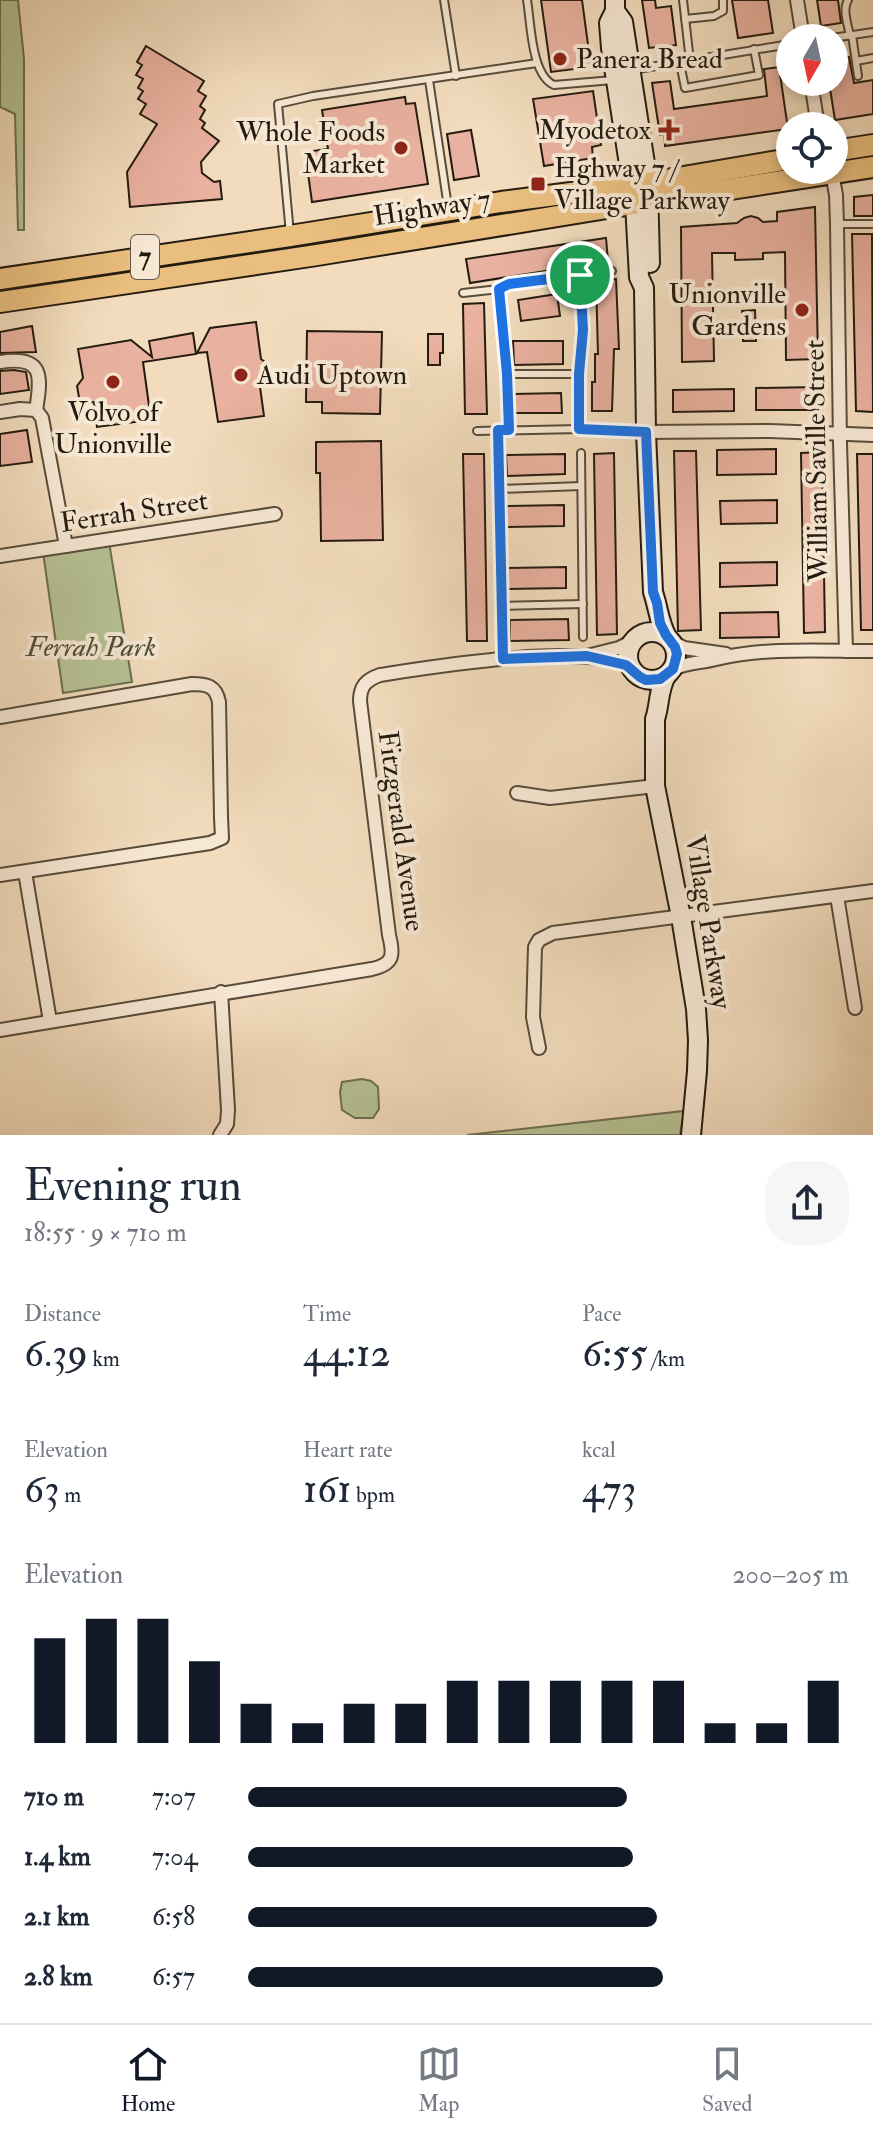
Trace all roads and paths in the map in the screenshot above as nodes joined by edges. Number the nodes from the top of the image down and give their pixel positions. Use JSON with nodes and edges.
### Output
{"nodes":[{"id":1,"x":444,"y":0,"type":"edge"},
{"id":2,"x":527,"y":0,"type":"edge"},
{"id":3,"x":683,"y":0,"type":"edge"},
{"id":4,"x":723,"y":0,"type":"edge"},
{"id":5,"x":797,"y":0,"type":"edge"},
{"id":6,"x":848,"y":0,"type":"edge"},
{"id":7,"x":615,"y":6,"type":"edge"},
{"id":8,"x":685,"y":19,"type":"junction"},
{"id":9,"x":801,"y":24,"type":"edge"},
{"id":10,"x":873,"y":32,"type":"edge"},
{"id":11,"x":848,"y":35,"type":"edge"},
{"id":12,"x":851,"y":35,"type":"junction"},
{"id":13,"x":776,"y":46,"type":"edge"},
{"id":14,"x":754,"y":49,"type":"junction"},
{"id":15,"x":873,"y":58,"type":"edge"},
{"id":16,"x":690,"y":61,"type":"junction"},
{"id":17,"x":856,"y":61,"type":"junction"},
{"id":18,"x":537,"y":63,"type":"junction"},
{"id":19,"x":680,"y":63,"type":"junction"},
{"id":20,"x":623,"y":75,"type":"junction"},
{"id":21,"x":456,"y":76,"type":"junction"},
{"id":22,"x":858,"y":76,"type":"dead end"},
{"id":23,"x":429,"y":80,"type":"junction"},
{"id":24,"x":873,"y":145,"type":"edge"},
{"id":25,"x":848,"y":149,"type":"edge"},
{"id":26,"x":776,"y":162,"type":"edge"},
{"id":27,"x":873,"y":167,"type":"edge"},
{"id":28,"x":848,"y":171,"type":"edge"},
{"id":29,"x":776,"y":179,"type":"edge"},
{"id":30,"x":834,"y":184,"type":"edge"},
{"id":31,"x":640,"y":193,"type":"junction"},
{"id":32,"x":449,"y":210,"type":"junction"},
{"id":33,"x":837,"y":224,"type":"junction"},
{"id":34,"x":873,"y":224,"type":"edge"},
{"id":35,"x":290,"y":236,"type":"junction"},
{"id":36,"x":289,"y":258,"type":"junction"},
{"id":37,"x":612,"y":271,"type":"dead end"},
{"id":38,"x":580,"y":275,"type":"junction"},
{"id":39,"x":0,"y":279,"type":"edge"},
{"id":40,"x":499,"y":289,"type":"junction"},
{"id":41,"x":463,"y":293,"type":"dead end"},
{"id":42,"x":0,"y":302,"type":"edge"},
{"id":43,"x":0,"y":362,"type":"edge"},
{"id":44,"x":507,"y":374,"type":"junction"},
{"id":45,"x":579,"y":374,"type":"junction"},
{"id":46,"x":36,"y":410,"type":"junction"},
{"id":47,"x":0,"y":412,"type":"edge"},
{"id":48,"x":579,"y":429,"type":"junction"},
{"id":49,"x":498,"y":430,"type":"junction"},
{"id":50,"x":509,"y":430,"type":"junction"},
{"id":51,"x":477,"y":431,"type":"dead end"},
{"id":52,"x":646,"y":432,"type":"junction"},
{"id":53,"x":840,"y":432,"type":"junction"},
{"id":54,"x":873,"y":435,"type":"edge"},
{"id":55,"x":581,"y":453,"type":"dead end"},
{"id":56,"x":581,"y":486,"type":"junction"},
{"id":57,"x":499,"y":489,"type":"junction"},
{"id":58,"x":275,"y":514,"type":"dead end"},
{"id":59,"x":66,"y":546,"type":"junction"},
{"id":60,"x":0,"y":556,"type":"edge"},
{"id":61,"x":653,"y":592,"type":"junction"},
{"id":62,"x":583,"y":604,"type":"junction"},
{"id":63,"x":502,"y":606,"type":"junction"},
{"id":64,"x":583,"y":637,"type":"dead end"},
{"id":65,"x":637,"y":638,"type":"junction"},
{"id":66,"x":668,"y":638,"type":"junction"},
{"id":67,"x":846,"y":651,"type":"junction"},
{"id":68,"x":873,"y":651,"type":"edge"},
{"id":69,"x":729,"y":655,"type":"junction"},
{"id":70,"x":587,"y":656,"type":"junction"},
{"id":71,"x":503,"y":659,"type":"junction"},
{"id":72,"x":636,"y":672,"type":"junction"},
{"id":73,"x":670,"y":672,"type":"junction"},
{"id":74,"x":0,"y":717,"type":"edge"},
{"id":75,"x":655,"y":719,"type":"junction"},
{"id":76,"x":655,"y":786,"type":"junction"},
{"id":77,"x":517,"y":793,"type":"dead end"},
{"id":78,"x":25,"y":872,"type":"junction"},
{"id":79,"x":0,"y":875,"type":"edge"},
{"id":80,"x":873,"y":891,"type":"edge"},
{"id":81,"x":837,"y":896,"type":"junction"},
{"id":82,"x":681,"y":917,"type":"junction"},
{"id":83,"x":221,"y":992,"type":"junction"},
{"id":84,"x":855,"y":1008,"type":"dead end"},
{"id":85,"x":50,"y":1021,"type":"junction"},
{"id":86,"x":0,"y":1030,"type":"edge"},
{"id":87,"x":539,"y":1048,"type":"dead end"},
{"id":88,"x":220,"y":1135,"type":"edge"},
{"id":89,"x":691,"y":1135,"type":"edge"}],
"edges":[{"from":1,"to":21,"type":"lane"},
{"from":2,"to":18,"type":"lane"},
{"from":3,"to":8,"type":"lane"},
{"from":4,"to":8,"type":"lane"},
{"from":5,"to":9,"type":"street"},
{"from":6,"to":12,"type":"lane"},
{"from":7,"to":20,"type":"main road"},
{"from":8,"to":16,"type":"lane"},
{"from":10,"to":12,"type":"lane"},
{"from":11,"to":12,"type":"lane"},
{"from":12,"to":17,"type":"lane"},
{"from":13,"to":14,"type":"lane"},
{"from":14,"to":16,"type":"lane"},
{"from":14,"to":19,"type":"lane"},
{"from":15,"to":17,"type":"lane"},
{"from":16,"to":19,"type":"lane"},
{"from":17,"to":22,"type":"lane"},
{"from":18,"to":20,"type":"lane"},
{"from":18,"to":21,"type":"lane"},
{"from":19,"to":20,"type":"lane"},
{"from":20,"to":31,"type":"main road"},
{"from":21,"to":23,"type":"lane"},
{"from":23,"to":32,"type":"lane"},
{"from":23,"to":35,"type":"lane"},
{"from":24,"to":25,"type":"main road"},
{"from":26,"to":31,"type":"main road","name":"Highway 7","number":"7"},
{"from":27,"to":28,"type":"main road","name":"Highway 7","number":"7"},
{"from":29,"to":31,"type":"main road","name":"Highway 7","number":"7"},
{"from":30,"to":33,"type":"street","name":"William Saville Street"},
{"from":31,"to":32,"type":"main road","name":"Highway 7","number":"7"},
{"from":31,"to":36,"type":"main road","name":"Highway 7","number":"7"},
{"from":31,"to":52,"type":"main road"},
{"from":32,"to":35,"type":"main road","name":"Highway 7","number":"7"},
{"from":33,"to":34,"type":"lane"},
{"from":33,"to":53,"type":"street","name":"William Saville Street"},
{"from":35,"to":36,"type":"lane"},
{"from":35,"to":39,"type":"main road","name":"Highway 7","number":"7"},
{"from":36,"to":42,"type":"main road","name":"Highway 7","number":"7"},
{"from":37,"to":38,"type":"lane"},
{"from":38,"to":40,"type":"lane"},
{"from":38,"to":45,"type":"lane"},
{"from":40,"to":41,"type":"lane"},
{"from":40,"to":44,"type":"lane"},
{"from":43,"to":46,"type":"street"},
{"from":44,"to":45,"type":"lane"},
{"from":44,"to":50,"type":"lane"},
{"from":45,"to":48,"type":"lane"},
{"from":46,"to":47,"type":"street"},
{"from":46,"to":59,"type":"street"},
{"from":48,"to":50,"type":"lane"},
{"from":48,"to":52,"type":"lane"},
{"from":49,"to":50,"type":"lane"},
{"from":49,"to":51,"type":"lane"},
{"from":49,"to":57,"type":"lane"},
{"from":52,"to":53,"type":"street"},
{"from":52,"to":61,"type":"main road"},
{"from":53,"to":54,"type":"street"},
{"from":53,"to":67,"type":"street","name":"William Saville Street"},
{"from":55,"to":56,"type":"lane"},
{"from":56,"to":57,"type":"lane"},
{"from":56,"to":62,"type":"lane"},
{"from":57,"to":63,"type":"lane"},
{"from":58,"to":59,"type":"street","name":"Ferrah Street"},
{"from":59,"to":60,"type":"street","name":"Ferrah Street"},
{"from":61,"to":65,"type":"main road"},
{"from":61,"to":66,"type":"main road"},
{"from":62,"to":63,"type":"lane"},
{"from":62,"to":64,"type":"lane"},
{"from":63,"to":71,"type":"lane"},
{"from":65,"to":66,"type":"main road"},
{"from":65,"to":70,"type":"street","name":"Fitzgerald Avenue"},
{"from":65,"to":72,"type":"main road"},
{"from":66,"to":69,"type":"street"},
{"from":66,"to":73,"type":"main road"},
{"from":67,"to":68,"type":"street"},
{"from":67,"to":69,"type":"street"},
{"from":69,"to":73,"type":"street"},
{"from":70,"to":71,"type":"street","name":"Fitzgerald Avenue"},
{"from":70,"to":72,"type":"street","name":"Fitzgerald Avenue"},
{"from":71,"to":83,"type":"street","name":"Fitzgerald Avenue"},
{"from":72,"to":73,"type":"main road"},
{"from":72,"to":75,"type":"main road","name":"Village Parkway"},
{"from":73,"to":75,"type":"main road","name":"Village Parkway"},
{"from":74,"to":78,"type":"street"},
{"from":75,"to":76,"type":"main road","name":"Village Parkway"},
{"from":76,"to":77,"type":"street"},
{"from":76,"to":82,"type":"main road","name":"Village Parkway"},
{"from":78,"to":79,"type":"street"},
{"from":78,"to":85,"type":"street"},
{"from":80,"to":81,"type":"street"},
{"from":81,"to":82,"type":"street"},
{"from":81,"to":84,"type":"street"},
{"from":82,"to":87,"type":"street"},
{"from":82,"to":89,"type":"main road","name":"Village Parkway"},
{"from":83,"to":85,"type":"street","name":"Fitzgerald Avenue"},
{"from":83,"to":88,"type":"street"},
{"from":85,"to":86,"type":"street","name":"Fitzgerald Avenue"}]}
